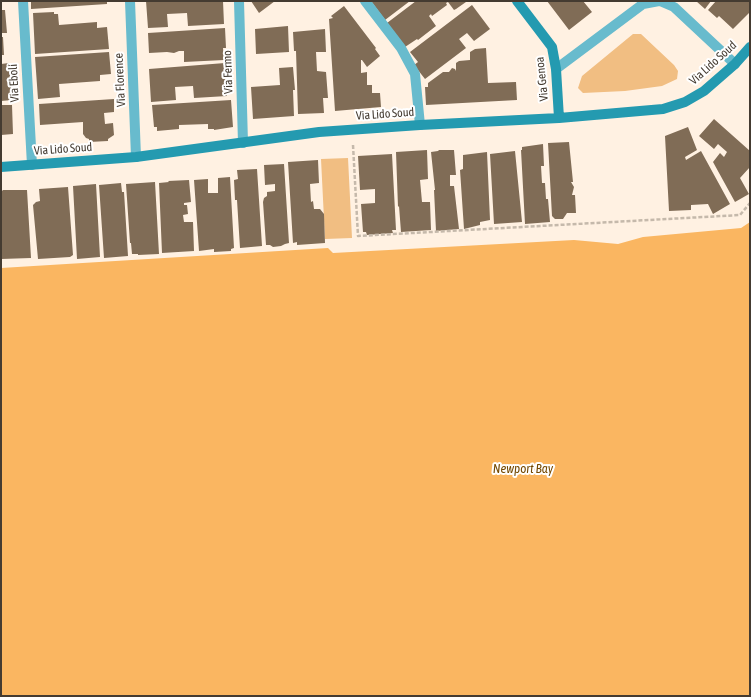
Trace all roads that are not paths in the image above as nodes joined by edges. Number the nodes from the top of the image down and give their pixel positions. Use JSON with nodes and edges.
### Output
{"nodes":[{"id":1,"x":23,"y":1,"type":"edge"},
{"id":2,"x":130,"y":1,"type":"edge"},
{"id":3,"x":239,"y":1,"type":"edge"},
{"id":4,"x":365,"y":1,"type":"edge"},
{"id":5,"x":517,"y":1,"type":"edge"},
{"id":6,"x":659,"y":1,"type":"edge"},
{"id":7,"x":750,"y":46,"type":"edge"},
{"id":8,"x":735,"y":64,"type":"junction"},
{"id":9,"x":556,"y":68,"type":"junction"},
{"id":10,"x":559,"y":118,"type":"junction"},
{"id":11,"x":420,"y":125,"type":"junction"},
{"id":12,"x":244,"y":143,"type":"junction"},
{"id":13,"x":136,"y":157,"type":"junction"},
{"id":14,"x":32,"y":164,"type":"junction"},
{"id":15,"x":1,"y":168,"type":"edge"}],
"edges":[{"from":1,"to":14,"type":"street","name":"Via Eboli"},
{"from":2,"to":13,"type":"street","name":"Via Florence"},
{"from":3,"to":12,"type":"street","name":"Via Fermo"},
{"from":4,"to":11,"type":"street"},
{"from":5,"to":9,"type":"street","name":"Via Genoa"},
{"from":6,"to":8,"type":"street"},
{"from":6,"to":9,"type":"street"},
{"from":7,"to":8,"type":"street","name":"Via Lido Soud"},
{"from":8,"to":10,"type":"street","name":"Via Lido Soud"},
{"from":9,"to":10,"type":"street","name":"Via Genoa"},
{"from":10,"to":11,"type":"street","name":"Via Lido Soud"},
{"from":11,"to":12,"type":"street","name":"Via Lido Soud"},
{"from":12,"to":13,"type":"street","name":"Via Lido Soud"},
{"from":13,"to":14,"type":"street","name":"Via Lido Soud"},
{"from":14,"to":15,"type":"street","name":"Via Lido Soud"}]}
